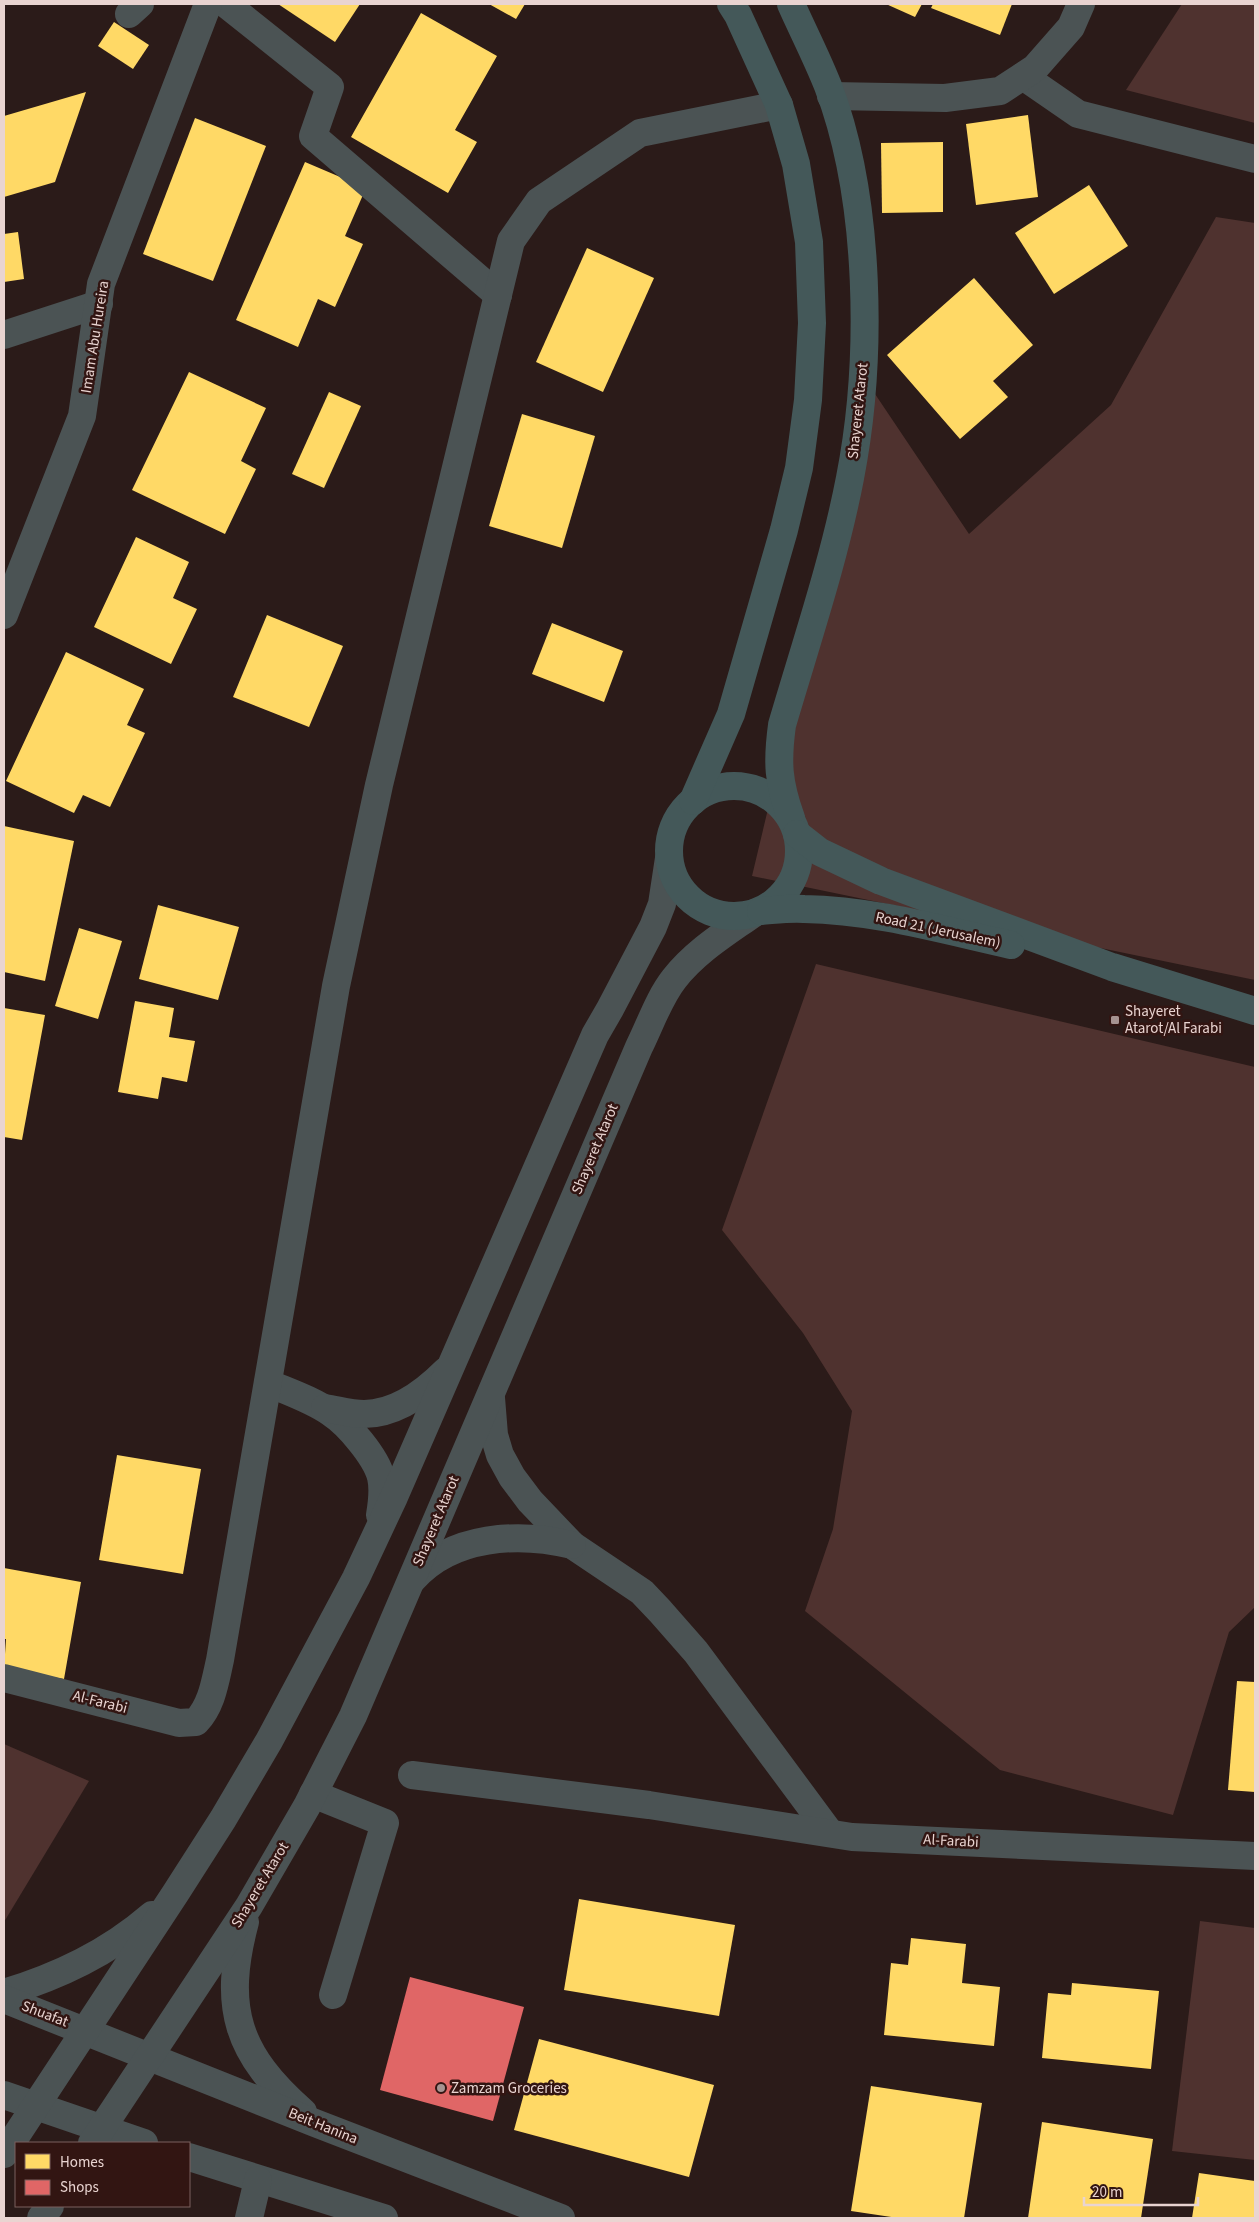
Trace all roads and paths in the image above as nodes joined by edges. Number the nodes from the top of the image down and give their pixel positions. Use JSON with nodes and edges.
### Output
{"nodes":[{"id":1,"x":208,"y":4,"type":"edge"},
{"id":2,"x":226,"y":4,"type":"edge"},
{"id":3,"x":731,"y":4,"type":"edge"},
{"id":4,"x":791,"y":4,"type":"edge"},
{"id":5,"x":1081,"y":4,"type":"edge"},
{"id":6,"x":1023,"y":76,"type":"junction"},
{"id":7,"x":831,"y":96,"type":"junction"},
{"id":8,"x":779,"y":105,"type":"junction"},
{"id":9,"x":1255,"y":158,"type":"edge"},
{"id":10,"x":498,"y":295,"type":"junction"},
{"id":11,"x":98,"y":304,"type":"junction"},
{"id":12,"x":4,"y":335,"type":"edge"},
{"id":13,"x":4,"y":615,"type":"edge"},
{"id":14,"x":693,"y":802,"type":"junction"},
{"id":15,"x":794,"y":826,"type":"junction"},
{"id":16,"x":669,"y":858,"type":"junction"},
{"id":17,"x":758,"y":912,"type":"junction"},
{"id":18,"x":1112,"y":968,"type":"junction"},
{"id":19,"x":1255,"y":1011,"type":"edge"},
{"id":20,"x":451,"y":1367,"type":"junction"},
{"id":21,"x":268,"y":1382,"type":"junction"},
{"id":22,"x":490,"y":1394,"type":"junction"},
{"id":23,"x":322,"y":1408,"type":"junction"},
{"id":24,"x":375,"y":1541,"type":"junction"},
{"id":25,"x":572,"y":1544,"type":"junction"},
{"id":26,"x":409,"y":1583,"type":"junction"},
{"id":27,"x":4,"y":1678,"type":"edge"},
{"id":28,"x":412,"y":1775,"type":"dead end"},
{"id":29,"x":313,"y":1794,"type":"junction"},
{"id":30,"x":830,"y":1833,"type":"junction"},
{"id":31,"x":1255,"y":1856,"type":"edge"},
{"id":32,"x":175,"y":1894,"type":"junction"},
{"id":33,"x":249,"y":1906,"type":"junction"},
{"id":34,"x":4,"y":1993,"type":"edge"},
{"id":35,"x":333,"y":1995,"type":"dead end"},
{"id":36,"x":4,"y":1998,"type":"edge"},
{"id":37,"x":86,"y":2030,"type":"junction"},
{"id":38,"x":149,"y":2056,"type":"junction"},
{"id":39,"x":4,"y":2095,"type":"edge"},
{"id":40,"x":36,"y":2106,"type":"junction"},
{"id":41,"x":316,"y":2124,"type":"junction"},
{"id":42,"x":97,"y":2136,"type":"edge"},
{"id":43,"x":137,"y":2142,"type":"edge"},
{"id":44,"x":4,"y":2154,"type":"edge"},
{"id":45,"x":190,"y":2158,"type":"edge"},
{"id":46,"x":258,"y":2180,"type":"junction"},
{"id":47,"x":49,"y":2207,"type":"edge"},
{"id":48,"x":41,"y":2218,"type":"edge"},
{"id":49,"x":249,"y":2218,"type":"edge"},
{"id":50,"x":384,"y":2218,"type":"edge"},
{"id":51,"x":561,"y":2218,"type":"edge"}],
"edges":[{"from":1,"to":11,"type":"street","name":"Imam Abu Hureira"},
{"from":2,"to":10,"type":"street"},
{"from":3,"to":8,"type":"main road"},
{"from":4,"to":7,"type":"main road","name":"Shayeret Atarot"},
{"from":5,"to":6,"type":"street"},
{"from":6,"to":7,"type":"street"},
{"from":6,"to":9,"type":"street"},
{"from":7,"to":15,"type":"main road","name":"Shayeret Atarot"},
{"from":8,"to":10,"type":"street"},
{"from":8,"to":14,"type":"main road"},
{"from":10,"to":21,"type":"street"},
{"from":11,"to":12,"type":"street"},
{"from":11,"to":13,"type":"street","name":"Imam Abu Hureira"},
{"from":14,"to":15,"type":"main road"},
{"from":14,"to":16,"type":"main road"},
{"from":15,"to":17,"type":"main road"},
{"from":15,"to":18,"type":"main road","name":"Road 21 (Jerusalem)"},
{"from":16,"to":17,"type":"main road"},
{"from":16,"to":20,"type":"street"},
{"from":17,"to":18,"type":"main road","name":"Road 21 (Jerusalem)"},
{"from":17,"to":22,"type":"street","name":"Shayeret Atarot"},
{"from":18,"to":19,"type":"main road","name":"Road 21 (Jerusalem)"},
{"from":20,"to":23,"type":"street"},
{"from":20,"to":24,"type":"street"},
{"from":21,"to":23,"type":"street"},
{"from":21,"to":27,"type":"street","name":"Al-Farabi"},
{"from":22,"to":25,"type":"street"},
{"from":22,"to":26,"type":"street","name":"Shayeret Atarot"},
{"from":23,"to":24,"type":"street"},
{"from":24,"to":32,"type":"street"},
{"from":25,"to":26,"type":"street"},
{"from":25,"to":30,"type":"street"},
{"from":26,"to":29,"type":"street","name":"Shayeret Atarot"},
{"from":28,"to":30,"type":"street","name":"Al-Farabi"},
{"from":29,"to":33,"type":"street","name":"Shayeret Atarot"},
{"from":29,"to":35,"type":"street"},
{"from":30,"to":31,"type":"street","name":"Al-Farabi"},
{"from":32,"to":34,"type":"street"},
{"from":32,"to":37,"type":"street"},
{"from":33,"to":38,"type":"street","name":"Shayeret Atarot"},
{"from":33,"to":41,"type":"street"},
{"from":36,"to":37,"type":"street","name":"Shuafat"},
{"from":37,"to":38,"type":"street","name":"Beit Hanina"},
{"from":37,"to":40,"type":"street"},
{"from":38,"to":41,"type":"street","name":"Beit Hanina"},
{"from":38,"to":42,"type":"street","name":"Shayeret Atarot"},
{"from":39,"to":40,"type":"street"},
{"from":40,"to":42,"type":"street"},
{"from":40,"to":44,"type":"street"},
{"from":41,"to":51,"type":"street","name":"Beit Hanina"},
{"from":42,"to":43,"type":"street"},
{"from":45,"to":46,"type":"street"},
{"from":46,"to":49,"type":"street"},
{"from":46,"to":50,"type":"street"},
{"from":47,"to":48,"type":"street"}]}
